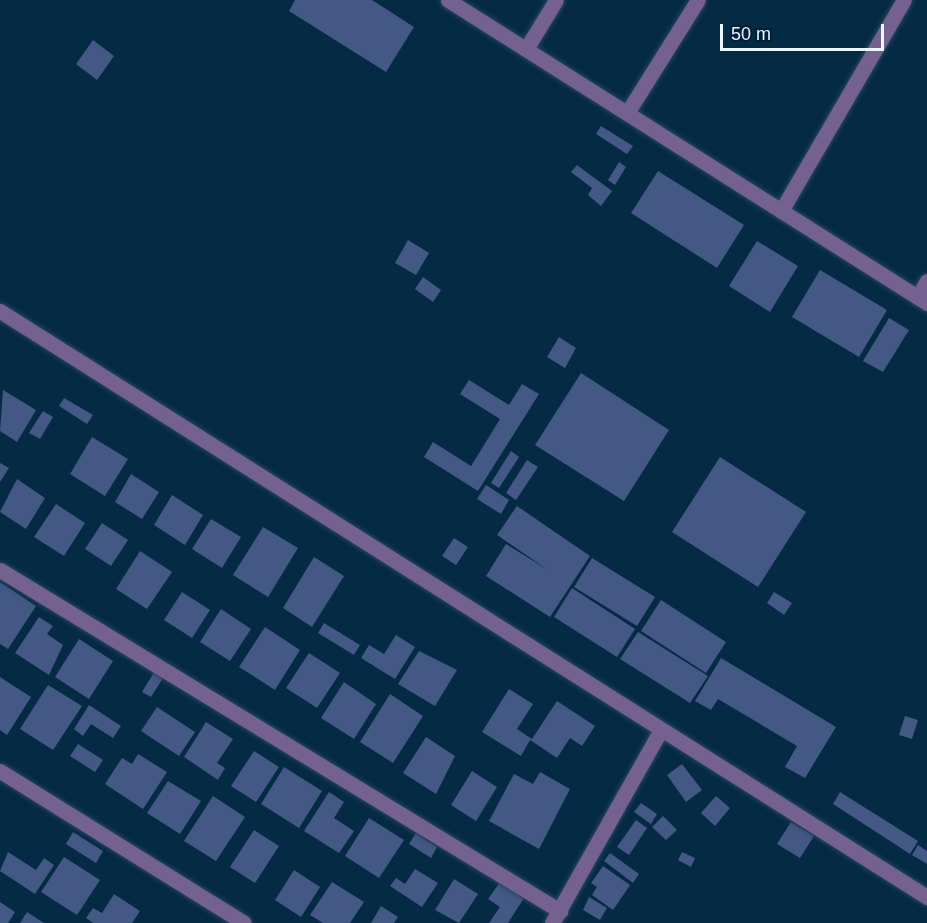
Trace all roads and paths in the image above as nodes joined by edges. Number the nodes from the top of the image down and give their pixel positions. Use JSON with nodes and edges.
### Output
{"nodes":[{"id":1,"x":448,"y":0,"type":"edge"},
{"id":2,"x":556,"y":0,"type":"edge"},
{"id":3,"x":698,"y":0,"type":"edge"},
{"id":4,"x":904,"y":0,"type":"edge"},
{"id":5,"x":526,"y":49,"type":"junction"},
{"id":6,"x":627,"y":113,"type":"junction"},
{"id":7,"x":781,"y":211,"type":"junction"},
{"id":8,"x":927,"y":281,"type":"edge"},
{"id":9,"x":922,"y":300,"type":"edge"},
{"id":10,"x":0,"y":310,"type":"edge"},
{"id":11,"x":0,"y":570,"type":"edge"},
{"id":12,"x":660,"y":731,"type":"junction"},
{"id":13,"x":0,"y":771,"type":"edge"},
{"id":14,"x":927,"y":897,"type":"edge"},
{"id":15,"x":556,"y":917,"type":"edge"},
{"id":16,"x":244,"y":923,"type":"edge"}],
"edges":[{"from":1,"to":5,"type":"street"},
{"from":2,"to":5,"type":"street"},
{"from":3,"to":6,"type":"street"},
{"from":4,"to":7,"type":"street"},
{"from":5,"to":6,"type":"street"},
{"from":6,"to":7,"type":"street"},
{"from":7,"to":9,"type":"street"},
{"from":8,"to":9,"type":"street"},
{"from":10,"to":12,"type":"street"},
{"from":11,"to":15,"type":"street"},
{"from":12,"to":14,"type":"street"},
{"from":12,"to":15,"type":"street"},
{"from":13,"to":16,"type":"street"}]}
